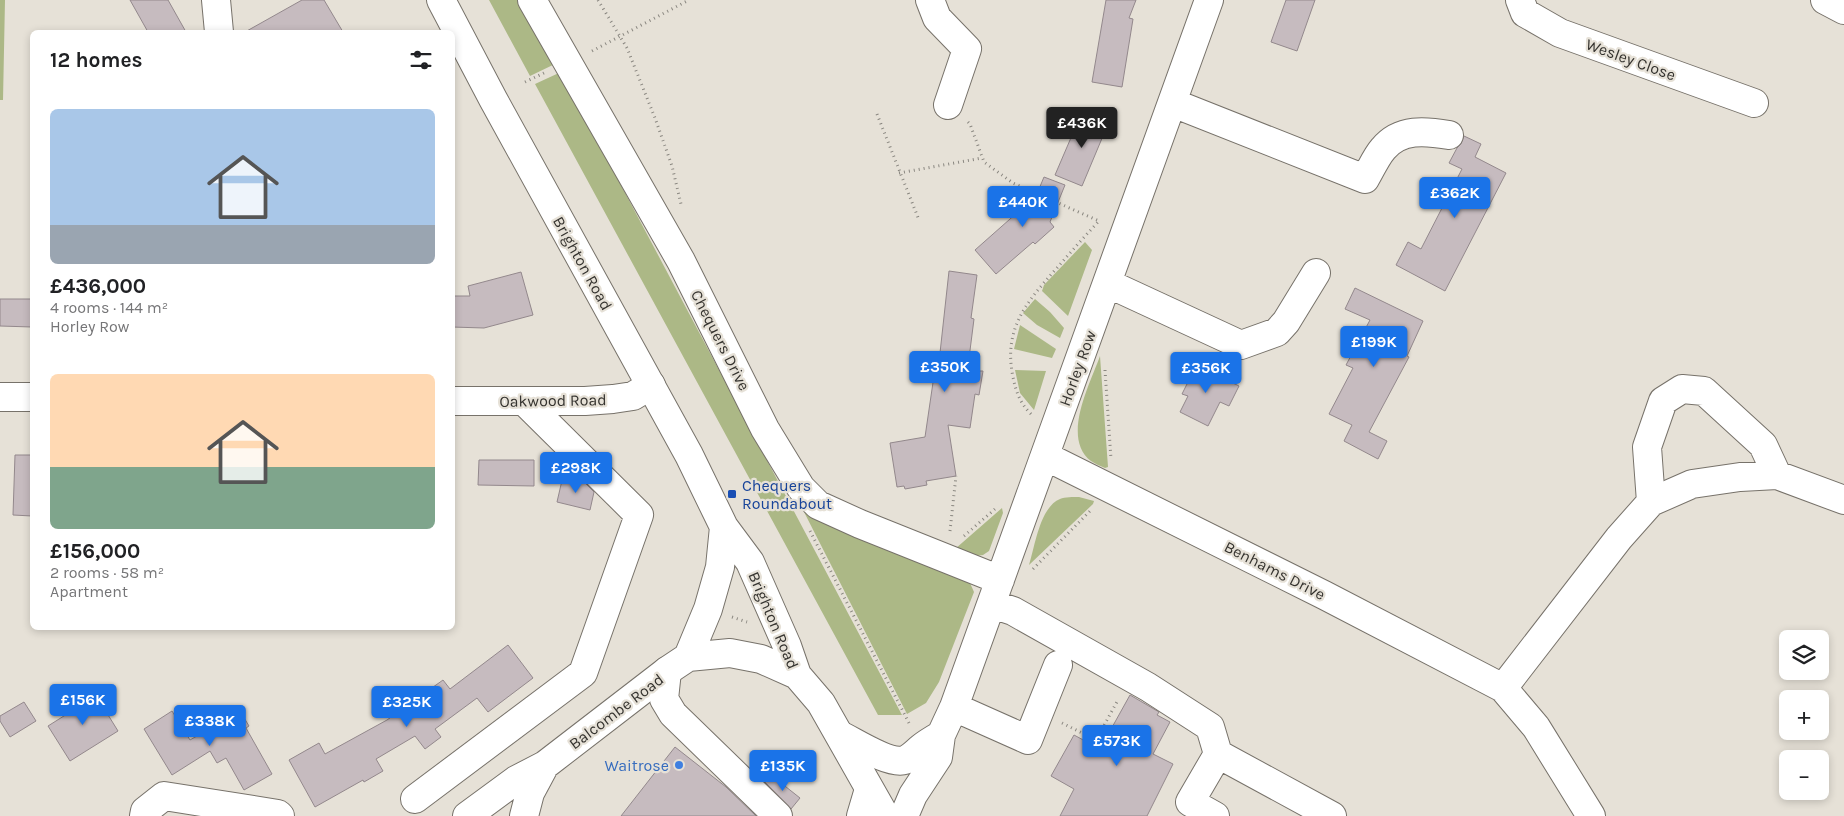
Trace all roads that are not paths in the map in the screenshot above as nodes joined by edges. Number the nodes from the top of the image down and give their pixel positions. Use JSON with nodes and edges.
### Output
{"nodes":[{"id":1,"x":216,"y":0,"type":"edge"},
{"id":2,"x":441,"y":0,"type":"edge"},
{"id":3,"x":532,"y":0,"type":"edge"},
{"id":4,"x":930,"y":0,"type":"edge"},
{"id":5,"x":1209,"y":0,"type":"edge"},
{"id":6,"x":1520,"y":0,"type":"edge"},
{"id":7,"x":1825,"y":0,"type":"edge"},
{"id":8,"x":1844,"y":10,"type":"edge"},
{"id":9,"x":219,"y":30,"type":"edge"},
{"id":10,"x":1173,"y":103,"type":"junction"},
{"id":11,"x":1754,"y":103,"type":"dead end"},
{"id":12,"x":948,"y":105,"type":"road end"},
{"id":13,"x":1449,"y":135,"type":"dead end"},
{"id":14,"x":1316,"y":273,"type":"dead end"},
{"id":15,"x":1106,"y":283,"type":"junction"},
{"id":16,"x":651,"y":385,"type":"junction"},
{"id":17,"x":0,"y":397,"type":"edge"},
{"id":18,"x":30,"y":397,"type":"edge"},
{"id":19,"x":455,"y":401,"type":"edge"},
{"id":20,"x":524,"y":401,"type":"junction"},
{"id":21,"x":1046,"y":456,"type":"junction"},
{"id":22,"x":1777,"y":475,"type":"junction"},
{"id":23,"x":1844,"y":500,"type":"edge"},
{"id":24,"x":1651,"y":502,"type":"junction"},
{"id":25,"x":724,"y":527,"type":"junction"},
{"id":26,"x":996,"y":592,"type":"junction"},
{"id":27,"x":677,"y":664,"type":"junction"},
{"id":28,"x":1058,"y":665,"type":"dead end"},
{"id":29,"x":797,"y":675,"type":"junction"},
{"id":30,"x":1503,"y":688,"type":"junction"},
{"id":31,"x":954,"y":707,"type":"junction"},
{"id":32,"x":840,"y":735,"type":"junction"},
{"id":33,"x":941,"y":735,"type":"junction"},
{"id":34,"x":1218,"y":754,"type":"junction"},
{"id":35,"x":545,"y":765,"type":"junction"},
{"id":36,"x":869,"y":789,"type":"junction"},
{"id":37,"x":415,"y":798,"type":"dead end"},
{"id":38,"x":144,"y":816,"type":"edge"},
{"id":39,"x":280,"y":816,"type":"edge"},
{"id":40,"x":467,"y":816,"type":"edge"},
{"id":41,"x":524,"y":816,"type":"edge"},
{"id":42,"x":778,"y":816,"type":"edge"},
{"id":43,"x":862,"y":816,"type":"edge"},
{"id":44,"x":885,"y":816,"type":"edge"},
{"id":45,"x":904,"y":816,"type":"edge"},
{"id":46,"x":1216,"y":816,"type":"edge"},
{"id":47,"x":1332,"y":816,"type":"edge"},
{"id":48,"x":1591,"y":816,"type":"edge"}],
"edges":[{"from":1,"to":9,"type":"street"},
{"from":2,"to":16,"type":"street","name":"Brighton Road"},
{"from":3,"to":26,"type":"street","name":"Chequers Drive"},
{"from":4,"to":12,"type":"street"},
{"from":5,"to":10,"type":"street","name":"Horley Row"},
{"from":6,"to":11,"type":"street","name":"Wesley Close"},
{"from":7,"to":8,"type":"street"},
{"from":10,"to":13,"type":"street"},
{"from":10,"to":15,"type":"street","name":"Horley Row"},
{"from":14,"to":15,"type":"street"},
{"from":15,"to":21,"type":"street","name":"Horley Row"},
{"from":16,"to":20,"type":"street","name":"Oakwood Road"},
{"from":16,"to":25,"type":"street","name":"Brighton Road"},
{"from":17,"to":18,"type":"street"},
{"from":19,"to":20,"type":"street","name":"Oakwood Road"},
{"from":20,"to":37,"type":"street"},
{"from":21,"to":26,"type":"street","name":"Horley Row"},
{"from":21,"to":30,"type":"street","name":"Benhams Drive"},
{"from":22,"to":23,"type":"street"},
{"from":22,"to":24,"type":"street"},
{"from":22,"to":24,"type":"street"},
{"from":24,"to":30,"type":"street"},
{"from":25,"to":27,"type":"street"},
{"from":25,"to":29,"type":"street","name":"Brighton Road"},
{"from":26,"to":31,"type":"street","name":"Horley Row"},
{"from":26,"to":34,"type":"street","name":"Chequers Drive"},
{"from":27,"to":29,"type":"street"},
{"from":27,"to":35,"type":"street","name":"Balcombe Road"},
{"from":27,"to":42,"type":"street"},
{"from":28,"to":31,"type":"street"},
{"from":29,"to":32,"type":"street","name":"Brighton Road"},
{"from":30,"to":48,"type":"street","name":"Benhams Drive"},
{"from":31,"to":33,"type":"street","name":"Horley Row"},
{"from":32,"to":33,"type":"street"},
{"from":32,"to":36,"type":"street","name":"Brighton Road"},
{"from":33,"to":45,"type":"street","name":"Horley Row"},
{"from":34,"to":46,"type":"street"},
{"from":34,"to":47,"type":"street"},
{"from":35,"to":40,"type":"street","name":"Balcombe Road"},
{"from":35,"to":41,"type":"street","name":"Balcombe Road"},
{"from":36,"to":43,"type":"street"},
{"from":36,"to":44,"type":"street","name":"Brighton Road"},
{"from":38,"to":39,"type":"street"}]}
